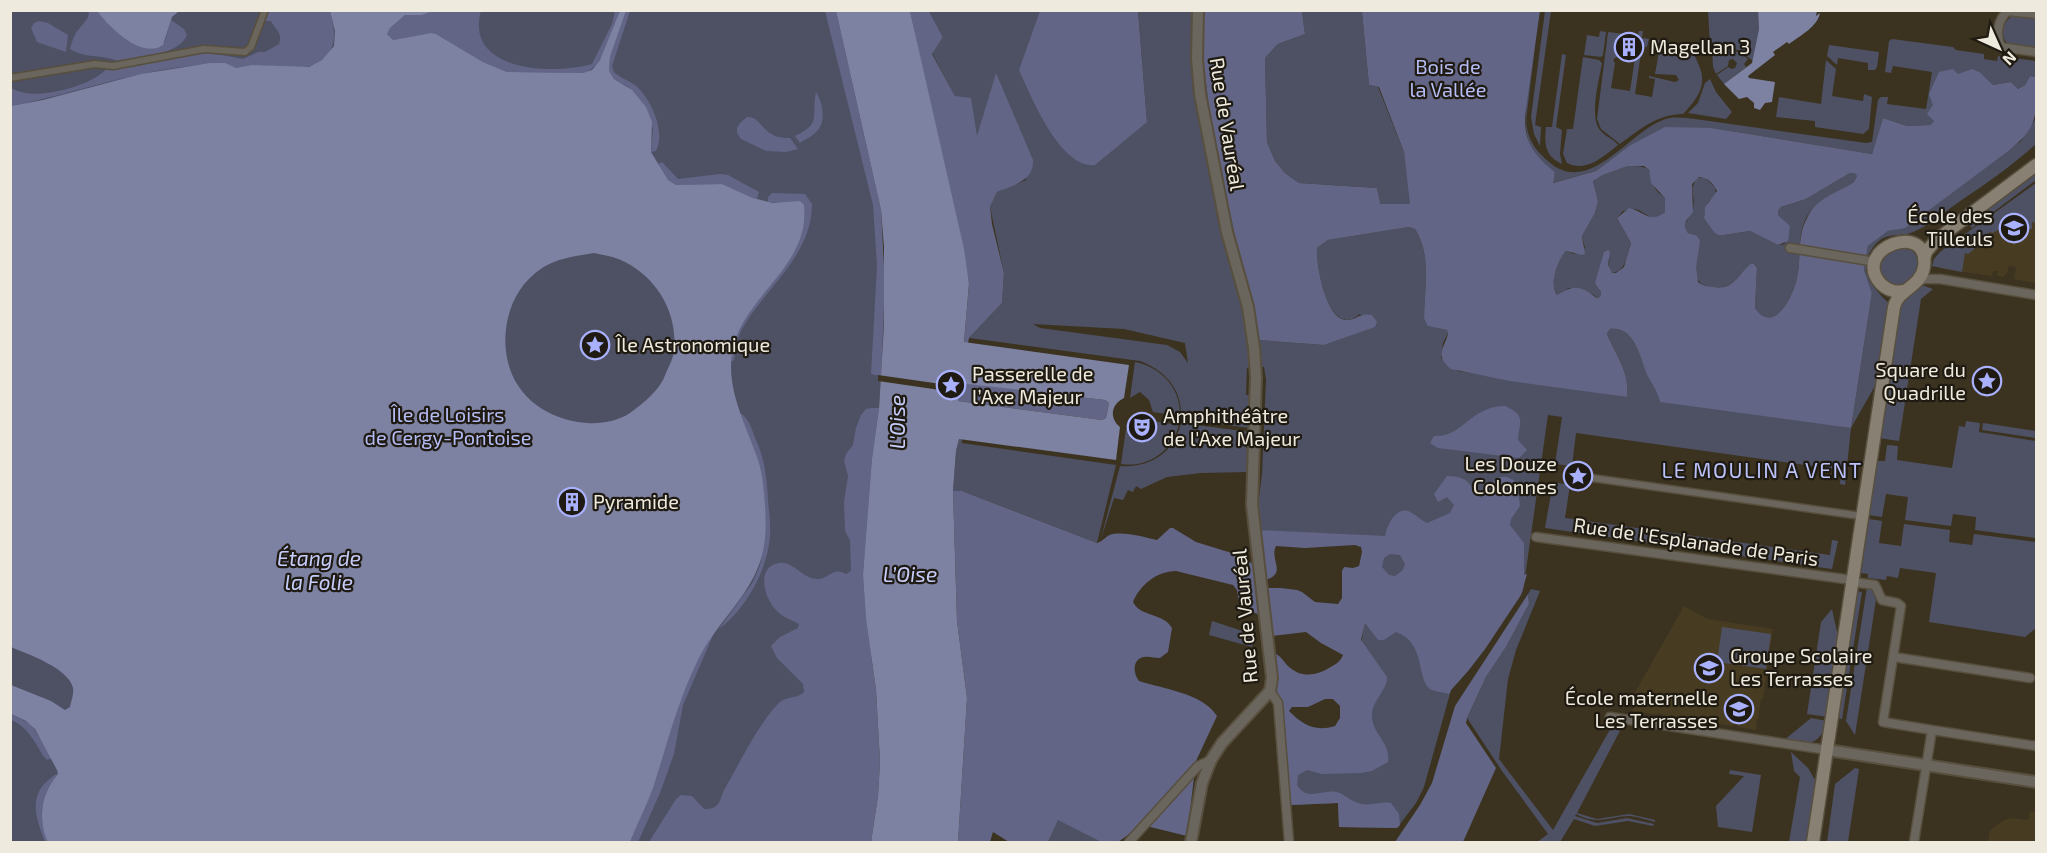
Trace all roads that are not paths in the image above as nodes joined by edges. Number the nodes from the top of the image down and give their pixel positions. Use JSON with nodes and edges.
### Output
{"nodes":[{"id":1,"x":265,"y":10,"type":"edge"},
{"id":2,"x":1198,"y":10,"type":"edge"},
{"id":3,"x":2037,"y":14,"type":"edge"},
{"id":4,"x":2037,"y":52,"type":"edge"},
{"id":5,"x":10,"y":78,"type":"edge"},
{"id":6,"x":2037,"y":165,"type":"edge"},
{"id":7,"x":1936,"y":240,"type":"junction"},
{"id":8,"x":1912,"y":244,"type":"junction"},
{"id":9,"x":1790,"y":248,"type":"dead end"},
{"id":10,"x":1876,"y":262,"type":"junction"},
{"id":11,"x":1924,"y":263,"type":"junction"},
{"id":12,"x":1940,"y":279,"type":"junction"},
{"id":13,"x":1917,"y":282,"type":"junction"},
{"id":14,"x":1886,"y":288,"type":"junction"},
{"id":15,"x":1907,"y":290,"type":"junction"},
{"id":16,"x":2037,"y":295,"type":"edge"},
{"id":17,"x":1894,"y":306,"type":"junction"},
{"id":18,"x":1571,"y":475,"type":"dead end"},
{"id":19,"x":1861,"y":516,"type":"junction"},
{"id":20,"x":1536,"y":537,"type":"dead end"},
{"id":21,"x":1852,"y":581,"type":"junction"},
{"id":22,"x":1894,"y":657,"type":"junction"},
{"id":23,"x":2030,"y":678,"type":"dead end"},
{"id":24,"x":1270,"y":692,"type":"junction"},
{"id":25,"x":1610,"y":717,"type":"dead end"},
{"id":26,"x":1932,"y":730,"type":"junction"},
{"id":27,"x":2037,"y":746,"type":"edge"},
{"id":28,"x":1827,"y":750,"type":"junction"},
{"id":29,"x":1211,"y":760,"type":"junction"},
{"id":30,"x":1925,"y":765,"type":"junction"},
{"id":31,"x":2037,"y":782,"type":"edge"},
{"id":32,"x":1129,"y":843,"type":"edge"},
{"id":33,"x":1191,"y":843,"type":"edge"},
{"id":34,"x":1289,"y":843,"type":"edge"},
{"id":35,"x":1813,"y":843,"type":"edge"},
{"id":36,"x":1914,"y":843,"type":"edge"}],
"edges":[{"from":1,"to":5,"type":"street"},
{"from":2,"to":24,"type":"street","name":"Rue de Vauréal"},
{"from":3,"to":4,"type":"street"},
{"from":6,"to":7,"type":"main road"},
{"from":7,"to":8,"type":"main road"},
{"from":7,"to":11,"type":"main road"},
{"from":8,"to":10,"type":"main road"},
{"from":8,"to":11,"type":"main road"},
{"from":9,"to":10,"type":"street"},
{"from":10,"to":14,"type":"main road"},
{"from":11,"to":12,"type":"street"},
{"from":11,"to":13,"type":"main road"},
{"from":12,"to":13,"type":"street"},
{"from":12,"to":16,"type":"street"},
{"from":13,"to":15,"type":"main road"},
{"from":14,"to":15,"type":"main road"},
{"from":14,"to":17,"type":"main road"},
{"from":15,"to":17,"type":"main road"},
{"from":17,"to":19,"type":"main road"},
{"from":18,"to":19,"type":"street"},
{"from":19,"to":21,"type":"main road"},
{"from":20,"to":21,"type":"street","name":"Rue de l'Esplanade de Paris"},
{"from":21,"to":22,"type":"street","name":"Rue de l'Esplanade de Paris"},
{"from":21,"to":28,"type":"main road"},
{"from":22,"to":23,"type":"street"},
{"from":22,"to":26,"type":"street"},
{"from":24,"to":29,"type":"street","name":"Rue de Vauréal"},
{"from":24,"to":34,"type":"street"},
{"from":25,"to":28,"type":"street"},
{"from":26,"to":27,"type":"street"},
{"from":26,"to":30,"type":"street"},
{"from":28,"to":30,"type":"street"},
{"from":28,"to":35,"type":"main road"},
{"from":29,"to":32,"type":"street"},
{"from":29,"to":33,"type":"street","name":"Rue de Vauréal"},
{"from":30,"to":31,"type":"street"},
{"from":30,"to":36,"type":"street"}]}
